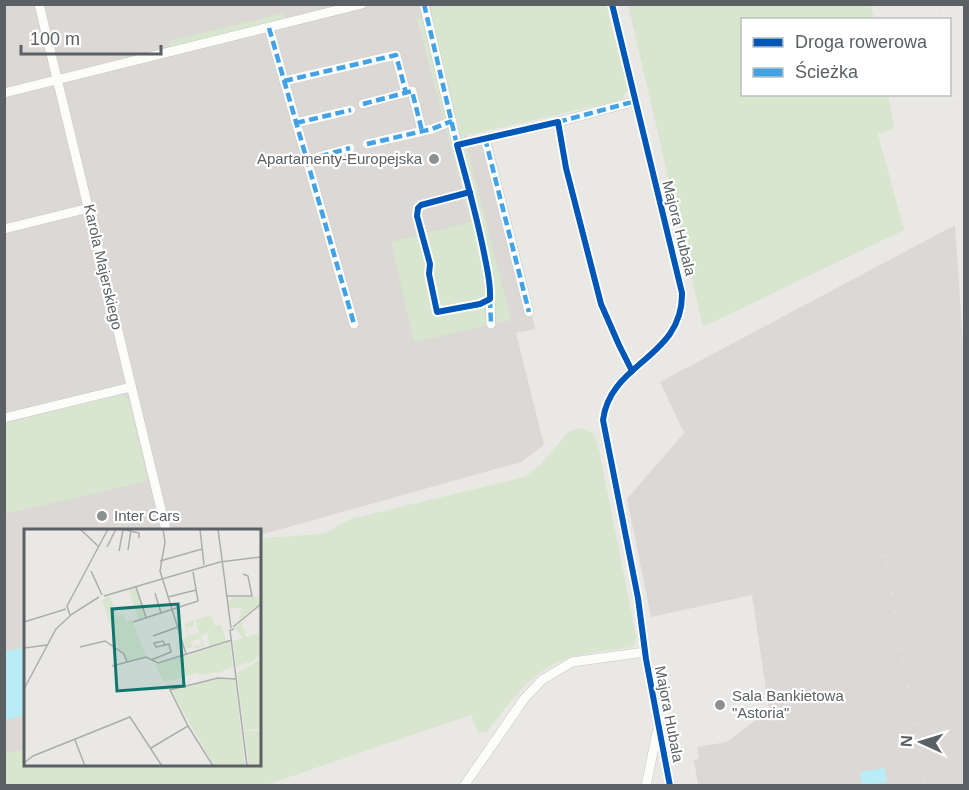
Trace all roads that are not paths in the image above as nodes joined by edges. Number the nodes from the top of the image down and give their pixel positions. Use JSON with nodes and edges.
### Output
{"nodes":[{"id":1,"x":39,"y":4,"type":"edge"},
{"id":2,"x":362,"y":4,"type":"edge"},
{"id":3,"x":424,"y":4,"type":"edge"},
{"id":4,"x":612,"y":4,"type":"edge"},
{"id":5,"x":268,"y":27,"type":"junction"},
{"id":6,"x":59,"y":80,"type":"junction"},
{"id":7,"x":284,"y":81,"type":"junction"},
{"id":8,"x":4,"y":93,"type":"edge"},
{"id":9,"x":406,"y":93,"type":"junction"},
{"id":10,"x":636,"y":101,"type":"junction"},
{"id":11,"x":363,"y":104,"type":"dead end"},
{"id":12,"x":351,"y":110,"type":"dead end"},
{"id":13,"x":452,"y":121,"type":"junction"},
{"id":14,"x":558,"y":122,"type":"junction"},
{"id":15,"x":296,"y":123,"type":"junction"},
{"id":16,"x":422,"y":131,"type":"junction"},
{"id":17,"x":485,"y":138,"type":"junction"},
{"id":18,"x":367,"y":144,"type":"dead end"},
{"id":19,"x":457,"y":145,"type":"junction"},
{"id":20,"x":350,"y":148,"type":"dead end"},
{"id":21,"x":307,"y":160,"type":"junction"},
{"id":22,"x":470,"y":192,"type":"junction"},
{"id":23,"x":89,"y":208,"type":"junction"},
{"id":24,"x":4,"y":229,"type":"edge"},
{"id":25,"x":490,"y":299,"type":"junction"},
{"id":26,"x":529,"y":312,"type":"dead end"},
{"id":27,"x":354,"y":324,"type":"dead end"},
{"id":28,"x":491,"y":324,"type":"dead end"},
{"id":29,"x":632,"y":371,"type":"junction"},
{"id":30,"x":131,"y":387,"type":"junction"},
{"id":31,"x":4,"y":418,"type":"edge"},
{"id":32,"x":166,"y":529,"type":"edge"},
{"id":33,"x":645,"y":651,"type":"junction"},
{"id":34,"x":659,"y":727,"type":"junction"},
{"id":35,"x":464,"y":786,"type":"edge"},
{"id":36,"x":646,"y":786,"type":"edge"},
{"id":37,"x":670,"y":786,"type":"edge"}],
"edges":[{"from":1,"to":6,"type":"street","name":"Karola Majerskiego"},
{"from":2,"to":5,"type":"street"},
{"from":3,"to":13,"type":"street"},
{"from":4,"to":10,"type":"street","name":"Majora Hubala"},
{"from":5,"to":6,"type":"street"},
{"from":5,"to":7,"type":"street"},
{"from":6,"to":8,"type":"street"},
{"from":6,"to":23,"type":"street","name":"Karola Majerskiego"},
{"from":7,"to":9,"type":"street"},
{"from":7,"to":15,"type":"street"},
{"from":9,"to":11,"type":"street"},
{"from":9,"to":16,"type":"street"},
{"from":10,"to":14,"type":"street"},
{"from":10,"to":29,"type":"street","name":"Majora Hubala"},
{"from":12,"to":15,"type":"street"},
{"from":13,"to":16,"type":"street"},
{"from":13,"to":19,"type":"street"},
{"from":14,"to":17,"type":"street"},
{"from":14,"to":29,"type":"street"},
{"from":15,"to":21,"type":"street"},
{"from":16,"to":18,"type":"street"},
{"from":17,"to":19,"type":"street"},
{"from":17,"to":26,"type":"street"},
{"from":19,"to":22,"type":"street"},
{"from":20,"to":21,"type":"street"},
{"from":21,"to":27,"type":"street"},
{"from":22,"to":25,"type":"street"},
{"from":22,"to":25,"type":"street"},
{"from":23,"to":24,"type":"street"},
{"from":23,"to":30,"type":"street","name":"Karola Majerskiego"},
{"from":25,"to":28,"type":"street"},
{"from":29,"to":33,"type":"street","name":"Majora Hubala"},
{"from":30,"to":31,"type":"street"},
{"from":30,"to":32,"type":"street","name":"Karola Majerskiego"},
{"from":33,"to":34,"type":"street","name":"Majora Hubala"},
{"from":33,"to":35,"type":"street","name":"Majora Hubala"},
{"from":34,"to":36,"type":"street","name":"Majora Hubala"},
{"from":34,"to":37,"type":"street","name":"Majora Hubala"}]}
